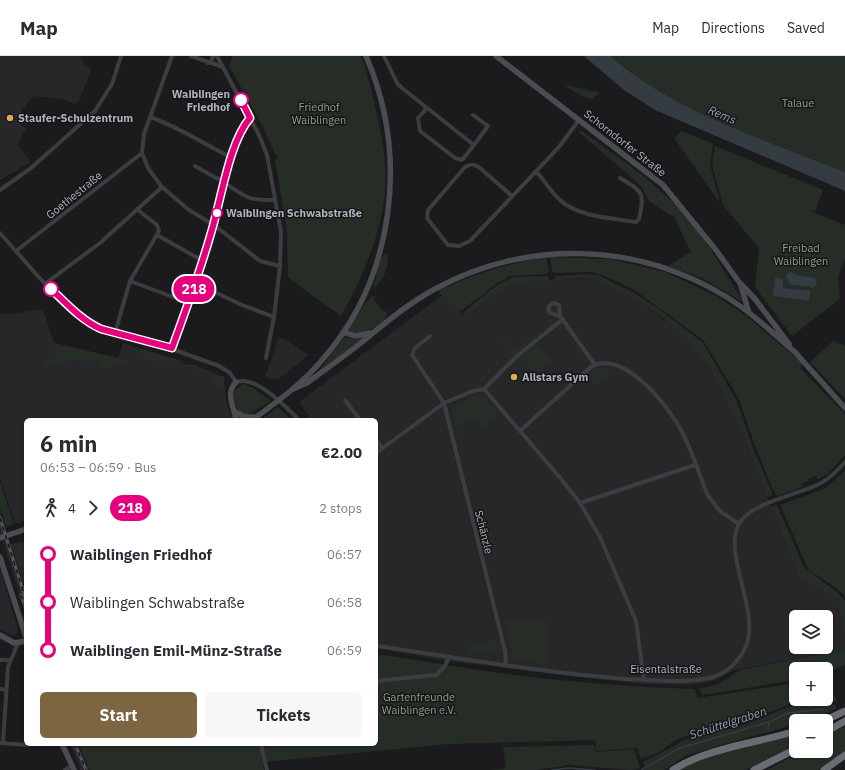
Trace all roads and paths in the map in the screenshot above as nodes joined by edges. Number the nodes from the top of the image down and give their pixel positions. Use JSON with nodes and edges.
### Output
{"nodes":[{"id":1,"x":121,"y":56,"type":"edge"},
{"id":2,"x":172,"y":56,"type":"edge"},
{"id":3,"x":191,"y":56,"type":"edge"},
{"id":4,"x":213,"y":56,"type":"edge"},
{"id":5,"x":217,"y":56,"type":"edge"},
{"id":6,"x":366,"y":56,"type":"edge"},
{"id":7,"x":384,"y":56,"type":"edge"},
{"id":8,"x":496,"y":56,"type":"edge"},
{"id":9,"x":208,"y":63,"type":"junction"},
{"id":10,"x":223,"y":68,"type":"junction"},
{"id":11,"x":427,"y":108,"type":"junction"},
{"id":12,"x":474,"y":115,"type":"dead end"},
{"id":13,"x":150,"y":117,"type":"junction"},
{"id":14,"x":250,"y":118,"type":"junction"},
{"id":15,"x":579,"y":120,"type":"junction"},
{"id":16,"x":474,"y":145,"type":"junction"},
{"id":17,"x":142,"y":153,"type":"junction"},
{"id":18,"x":232,"y":158,"type":"junction"},
{"id":19,"x":195,"y":166,"type":"dead end"},
{"id":20,"x":536,"y":171,"type":"junction"},
{"id":21,"x":620,"y":178,"type":"dead end"},
{"id":22,"x":225,"y":181,"type":"junction"},
{"id":23,"x":162,"y":187,"type":"junction"},
{"id":24,"x":0,"y":190,"type":"edge"},
{"id":25,"x":512,"y":196,"type":"junction"},
{"id":26,"x":275,"y":200,"type":"junction"},
{"id":27,"x":138,"y":210,"type":"junction"},
{"id":28,"x":214,"y":225,"type":"junction"},
{"id":29,"x":0,"y":233,"type":"edge"},
{"id":30,"x":157,"y":234,"type":"junction"},
{"id":31,"x":16,"y":251,"type":"junction"},
{"id":32,"x":203,"y":261,"type":"junction"},
{"id":33,"x":280,"y":266,"type":"junction"},
{"id":34,"x":130,"y":281,"type":"junction"},
{"id":35,"x":739,"y":282,"type":"junction"},
{"id":36,"x":46,"y":283,"type":"junction"},
{"id":37,"x":196,"y":283,"type":"junction"},
{"id":38,"x":189,"y":303,"type":"junction"},
{"id":39,"x":749,"y":313,"type":"junction"},
{"id":40,"x":274,"y":317,"type":"junction"},
{"id":41,"x":343,"y":332,"type":"junction"},
{"id":42,"x":115,"y":333,"type":"junction"},
{"id":43,"x":372,"y":333,"type":"junction"},
{"id":44,"x":430,"y":336,"type":"dead end"},
{"id":45,"x":172,"y":348,"type":"junction"},
{"id":46,"x":796,"y":353,"type":"junction"},
{"id":47,"x":266,"y":358,"type":"dead end"},
{"id":48,"x":595,"y":365,"type":"junction"},
{"id":49,"x":236,"y":382,"type":"junction"},
{"id":50,"x":293,"y":388,"type":"junction"},
{"id":51,"x":484,"y":389,"type":"junction"},
{"id":52,"x":345,"y":400,"type":"dead end"},
{"id":53,"x":444,"y":403,"type":"junction"},
{"id":54,"x":845,"y":408,"type":"edge"},
{"id":55,"x":235,"y":412,"type":"junction"},
{"id":56,"x":236,"y":418,"type":"edge"},
{"id":57,"x":245,"y":418,"type":"edge"},
{"id":58,"x":254,"y":418,"type":"edge"},
{"id":59,"x":297,"y":418,"type":"edge"},
{"id":60,"x":358,"y":418,"type":"edge"},
{"id":61,"x":520,"y":431,"type":"junction"},
{"id":62,"x":378,"y":443,"type":"edge"},
{"id":63,"x":382,"y":448,"type":"junction"},
{"id":64,"x":378,"y":451,"type":"edge"},
{"id":65,"x":845,"y":462,"type":"edge"},
{"id":66,"x":696,"y":465,"type":"junction"},
{"id":67,"x":580,"y":503,"type":"junction"},
{"id":68,"x":739,"y":524,"type":"junction"},
{"id":69,"x":24,"y":530,"type":"edge"},
{"id":70,"x":0,"y":538,"type":"edge"},
{"id":71,"x":0,"y":557,"type":"edge"},
{"id":72,"x":24,"y":631,"type":"edge"},
{"id":73,"x":0,"y":635,"type":"edge"},
{"id":74,"x":24,"y":642,"type":"edge"},
{"id":75,"x":18,"y":643,"type":"junction"},
{"id":76,"x":378,"y":644,"type":"edge"},
{"id":77,"x":449,"y":657,"type":"junction"},
{"id":78,"x":0,"y":660,"type":"edge"},
{"id":79,"x":10,"y":660,"type":"junction"},
{"id":80,"x":506,"y":665,"type":"junction"},
{"id":81,"x":644,"y":680,"type":"junction"},
{"id":82,"x":378,"y":681,"type":"edge"},
{"id":83,"x":0,"y":689,"type":"edge"},
{"id":84,"x":6,"y":690,"type":"junction"},
{"id":85,"x":845,"y":711,"type":"edge"},
{"id":86,"x":833,"y":717,"type":"edge"},
{"id":87,"x":845,"y":721,"type":"edge"},
{"id":88,"x":833,"y":728,"type":"edge"},
{"id":89,"x":789,"y":733,"type":"edge"},
{"id":90,"x":2,"y":743,"type":"edge"},
{"id":91,"x":24,"y":745,"type":"edge"},
{"id":92,"x":63,"y":746,"type":"edge"},
{"id":93,"x":262,"y":746,"type":"edge"},
{"id":94,"x":789,"y":752,"type":"edge"},
{"id":95,"x":845,"y":755,"type":"edge"},
{"id":96,"x":73,"y":768,"type":"edge"},
{"id":97,"x":65,"y":770,"type":"edge"},
{"id":98,"x":267,"y":770,"type":"edge"},
{"id":99,"x":673,"y":770,"type":"edge"},
{"id":100,"x":754,"y":770,"type":"edge"},
{"id":101,"x":824,"y":770,"type":"edge"}],
"edges":[{"from":1,"to":24,"type":"street"},
{"from":2,"to":13,"type":"street"},
{"from":3,"to":9,"type":"street"},
{"from":4,"to":9,"type":"street"},
{"from":5,"to":10,"type":"street"},
{"from":6,"to":41,"type":"main road"},
{"from":7,"to":11,"type":"street"},
{"from":8,"to":15,"type":"main road","name":"Schorndorfer Straße"},
{"from":9,"to":10,"type":"street"},
{"from":10,"to":14,"type":"street"},
{"from":11,"to":16,"type":"street"},
{"from":11,"to":16,"type":"street"},
{"from":12,"to":16,"type":"street"},
{"from":13,"to":17,"type":"street"},
{"from":13,"to":18,"type":"street"},
{"from":14,"to":18,"type":"street"},
{"from":14,"to":26,"type":"street"},
{"from":15,"to":20,"type":"street"},
{"from":15,"to":35,"type":"main road","name":"Schorndorfer Straße"},
{"from":17,"to":23,"type":"street"},
{"from":17,"to":31,"type":"street","name":"Goethestraße"},
{"from":18,"to":22,"type":"street"},
{"from":19,"to":22,"type":"street"},
{"from":20,"to":21,"type":"street"},
{"from":20,"to":25,"type":"street"},
{"from":22,"to":26,"type":"street"},
{"from":22,"to":28,"type":"street"},
{"from":23,"to":27,"type":"street"},
{"from":23,"to":28,"type":"street"},
{"from":25,"to":25,"type":"street"},
{"from":26,"to":33,"type":"street"},
{"from":27,"to":30,"type":"street"},
{"from":27,"to":36,"type":"street"},
{"from":28,"to":32,"type":"street"},
{"from":28,"to":33,"type":"street"},
{"from":29,"to":31,"type":"street"},
{"from":30,"to":32,"type":"street"},
{"from":30,"to":34,"type":"street"},
{"from":31,"to":36,"type":"street"},
{"from":32,"to":37,"type":"street"},
{"from":33,"to":40,"type":"street"},
{"from":34,"to":38,"type":"street"},
{"from":34,"to":42,"type":"street"},
{"from":35,"to":39,"type":"main road","name":"Schorndorfer Straße"},
{"from":35,"to":46,"type":"main road","name":"Schorndorfer Straße"},
{"from":36,"to":42,"type":"street"},
{"from":37,"to":38,"type":"street"},
{"from":37,"to":40,"type":"street"},
{"from":38,"to":45,"type":"street"},
{"from":39,"to":43,"type":"main road"},
{"from":39,"to":46,"type":"main road","name":"Schorndorfer Straße"},
{"from":40,"to":47,"type":"street"},
{"from":41,"to":43,"type":"main road"},
{"from":41,"to":50,"type":"main road"},
{"from":42,"to":45,"type":"street"},
{"from":43,"to":50,"type":"main road"},
{"from":44,"to":53,"type":"street","name":"Schänzle"},
{"from":45,"to":49,"type":"street"},
{"from":46,"to":54,"type":"main road","name":"Schorndorfer Straße"},
{"from":48,"to":51,"type":"street"},
{"from":48,"to":61,"type":"street"},
{"from":48,"to":66,"type":"street"},
{"from":49,"to":55,"type":"main road"},
{"from":49,"to":59,"type":"street"},
{"from":50,"to":58,"type":"main road"},
{"from":51,"to":53,"type":"street"},
{"from":51,"to":61,"type":"street"},
{"from":52,"to":60,"type":"street"},
{"from":53,"to":63,"type":"street"},
{"from":53,"to":80,"type":"street","name":"Schänzle"},
{"from":55,"to":56,"type":"main road"},
{"from":55,"to":57,"type":"main road"},
{"from":61,"to":67,"type":"street"},
{"from":62,"to":63,"type":"street"},
{"from":63,"to":64,"type":"street"},
{"from":65,"to":68,"type":"street"},
{"from":66,"to":67,"type":"street"},
{"from":66,"to":68,"type":"street"},
{"from":67,"to":81,"type":"street"},
{"from":68,"to":81,"type":"street","name":"Eisentalstraße"},
{"from":69,"to":70,"type":"main road"},
{"from":71,"to":72,"type":"main road"},
{"from":73,"to":75,"type":"main road"},
{"from":74,"to":75,"type":"main road"},
{"from":75,"to":79,"type":"street"},
{"from":76,"to":77,"type":"street","name":"Eisentalstraße"},
{"from":77,"to":80,"type":"street","name":"Eisentalstraße"},
{"from":77,"to":82,"type":"street"},
{"from":78,"to":79,"type":"street"},
{"from":79,"to":84,"type":"street"},
{"from":80,"to":81,"type":"street","name":"Eisentalstraße"},
{"from":83,"to":84,"type":"street"},
{"from":84,"to":90,"type":"street"},
{"from":85,"to":86,"type":"highway"},
{"from":87,"to":88,"type":"highway"},
{"from":89,"to":99,"type":"highway"},
{"from":90,"to":91,"type":"street"},
{"from":92,"to":96,"type":"main road"},
{"from":93,"to":98,"type":"street"},
{"from":94,"to":100,"type":"highway"},
{"from":95,"to":101,"type":"highway"},
{"from":96,"to":97,"type":"street"}]}
